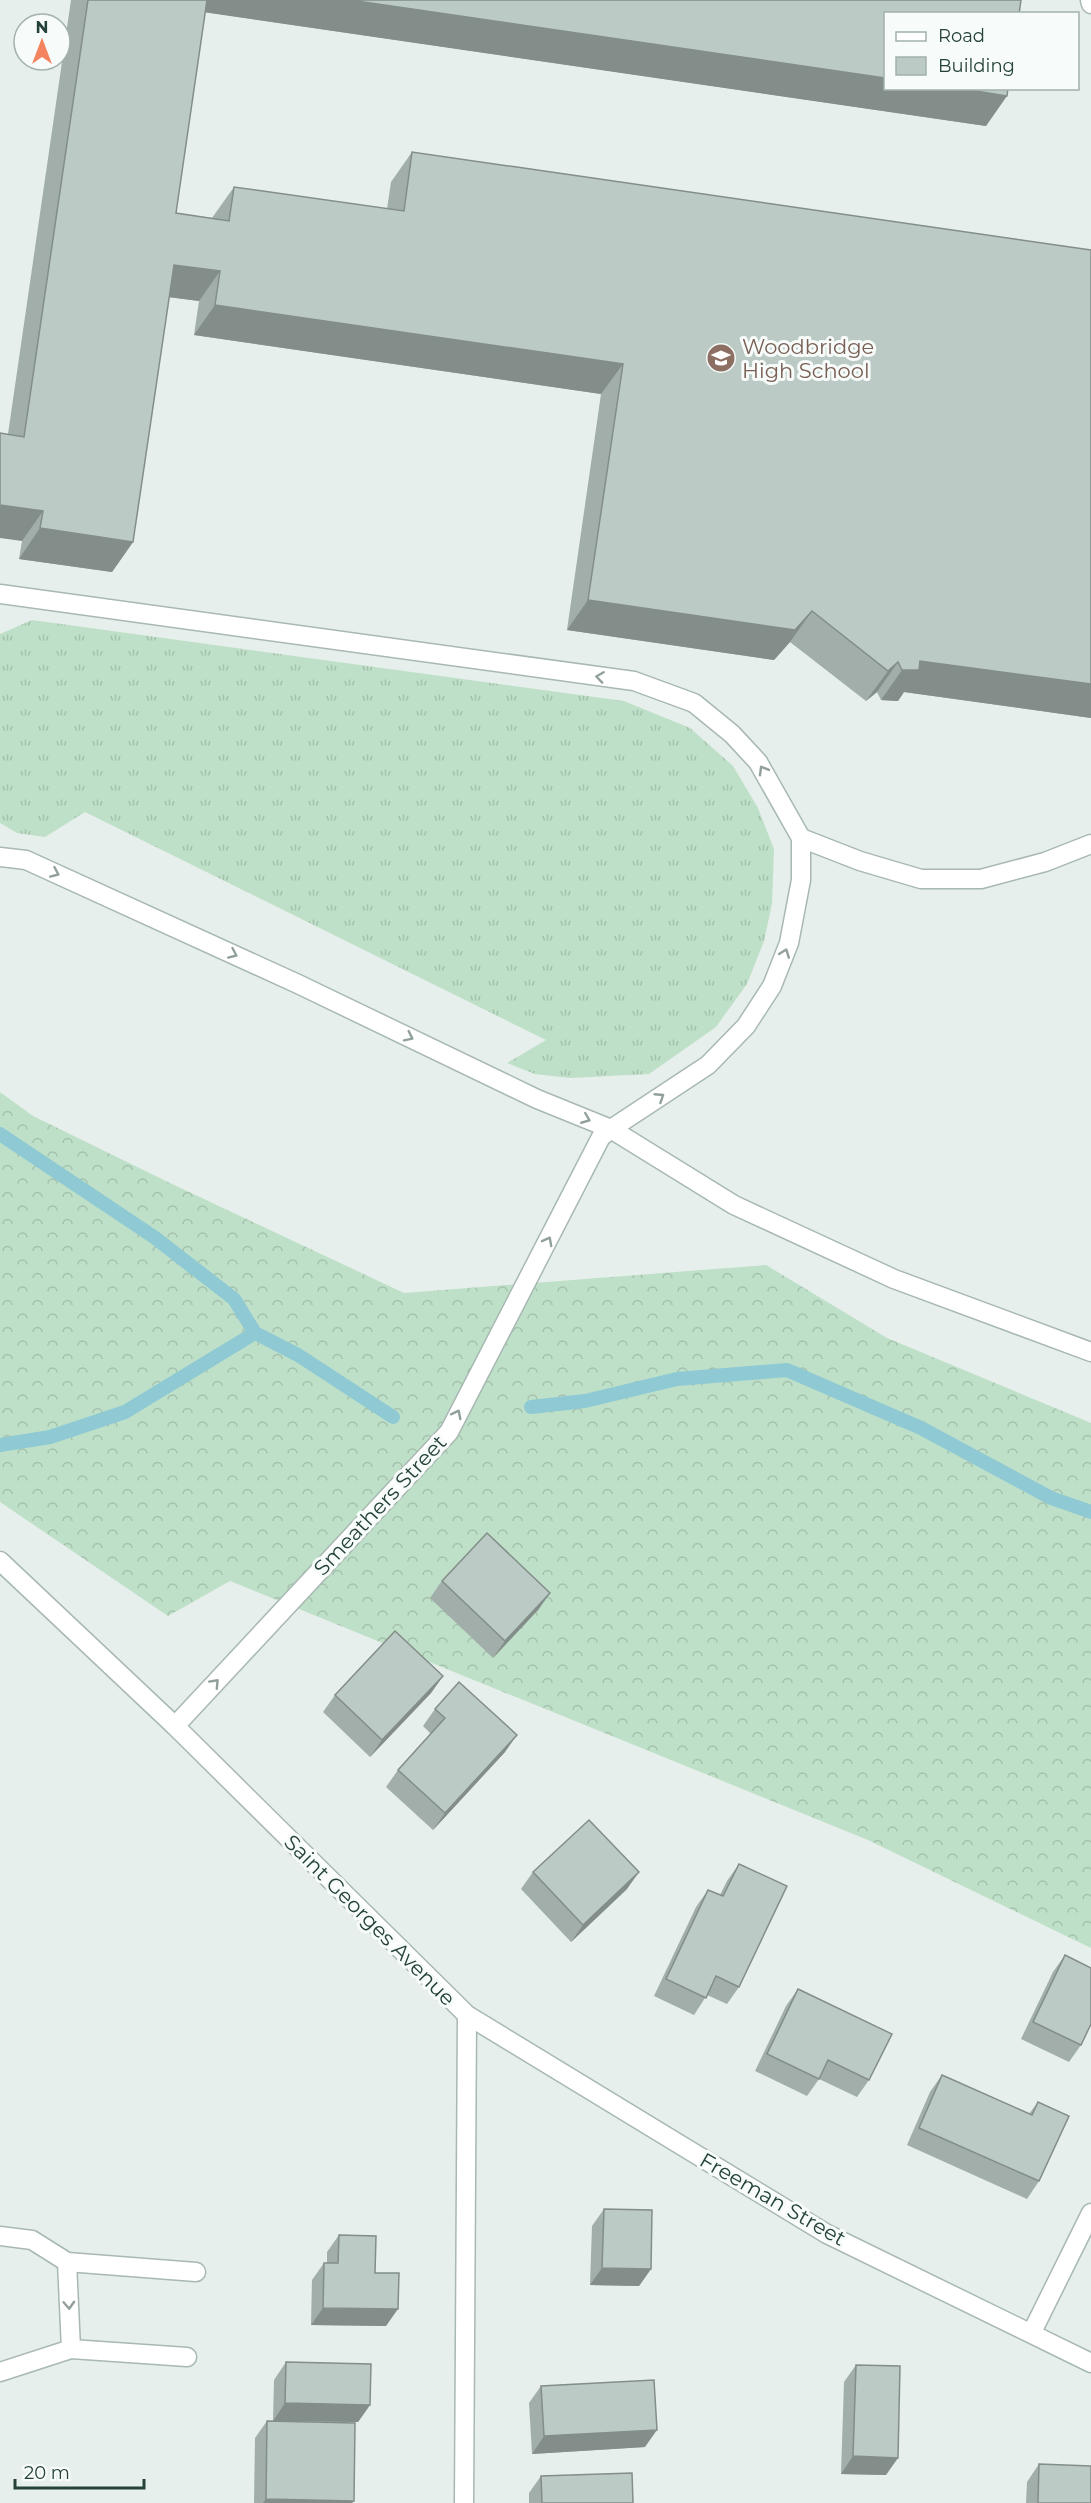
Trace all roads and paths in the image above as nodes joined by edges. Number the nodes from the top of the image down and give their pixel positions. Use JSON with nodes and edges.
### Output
{"nodes":[{"id":1,"x":0,"y":594,"type":"edge"},
{"id":2,"x":801,"y":838,"type":"junction"},
{"id":3,"x":1091,"y":844,"type":"edge"},
{"id":4,"x":0,"y":857,"type":"edge"},
{"id":5,"x":611,"y":1129,"type":"junction"},
{"id":6,"x":1091,"y":1352,"type":"edge"},
{"id":7,"x":0,"y":1561,"type":"edge"},
{"id":8,"x":175,"y":1726,"type":"junction"},
{"id":9,"x":467,"y":2016,"type":"junction"},
{"id":10,"x":1091,"y":2213,"type":"edge"},
{"id":11,"x":0,"y":2236,"type":"edge"},
{"id":12,"x":67,"y":2262,"type":"junction"},
{"id":13,"x":196,"y":2272,"type":"dead end"},
{"id":14,"x":1032,"y":2332,"type":"junction"},
{"id":15,"x":71,"y":2349,"type":"junction"},
{"id":16,"x":187,"y":2357,"type":"dead end"},
{"id":17,"x":1091,"y":2363,"type":"edge"},
{"id":18,"x":0,"y":2372,"type":"edge"},
{"id":19,"x":464,"y":2503,"type":"edge"}],
"edges":[{"from":2,"to":1,"type":"street","one_way":true},
{"from":2,"to":3,"type":"street"},
{"from":5,"to":2,"type":"street","name":"Smeathers Street","one_way":true},
{"from":4,"to":5,"type":"street","one_way":true},
{"from":5,"to":6,"type":"street"},
{"from":8,"to":5,"type":"street","name":"Smeathers Street","one_way":true},
{"from":7,"to":8,"type":"street","name":"Saint Georges Avenue"},
{"from":8,"to":9,"type":"street","name":"Saint Georges Avenue"},
{"from":9,"to":14,"type":"street","name":"Freeman Street"},
{"from":9,"to":19,"type":"street","name":"Saint Georges Avenue"},
{"from":10,"to":14,"type":"street"},
{"from":11,"to":12,"type":"street"},
{"from":12,"to":13,"type":"street"},
{"from":12,"to":15,"type":"street","one_way":true},
{"from":14,"to":17,"type":"street","name":"Freeman Street"},
{"from":15,"to":16,"type":"street"},
{"from":15,"to":18,"type":"street"}]}
